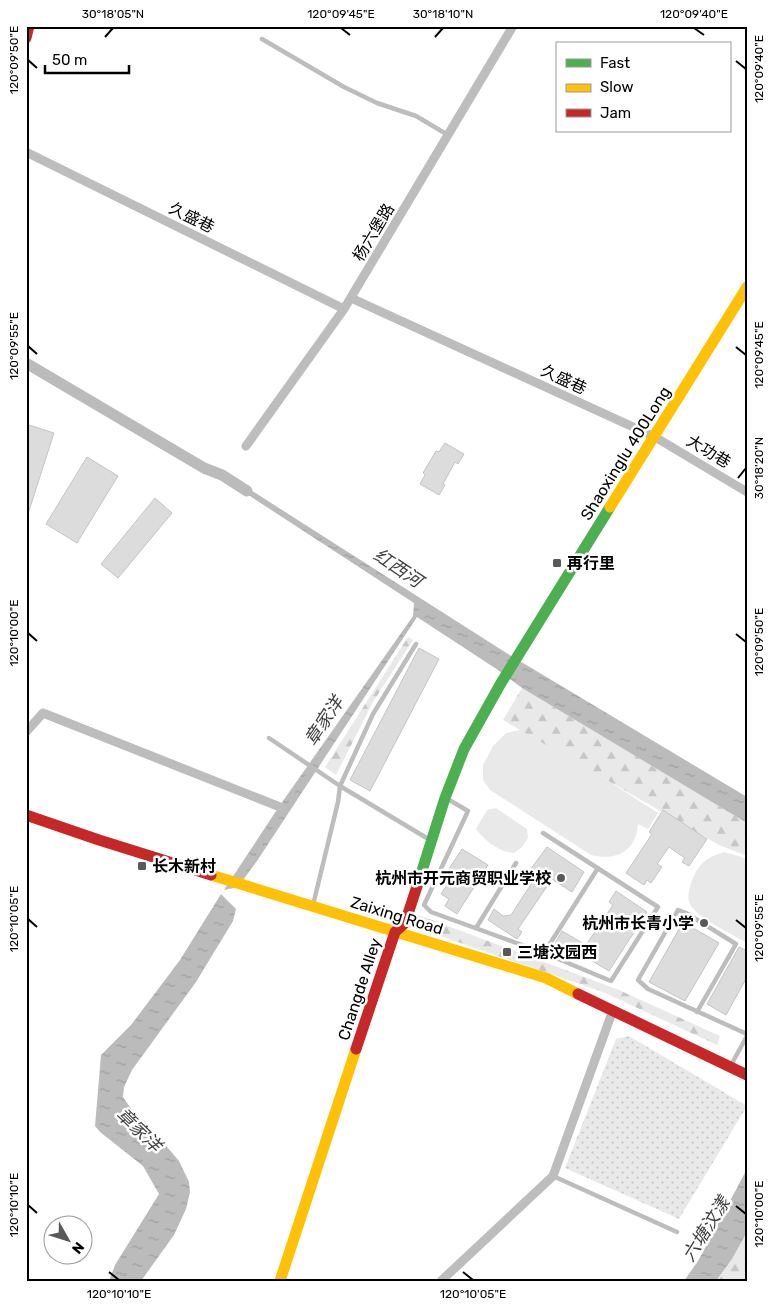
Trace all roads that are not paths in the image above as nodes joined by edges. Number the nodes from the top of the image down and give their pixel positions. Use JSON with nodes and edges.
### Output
{"nodes":[{"id":1,"x":29,"y":26,"type":"edge"},
{"id":2,"x":514,"y":26,"type":"edge"},
{"id":3,"x":26,"y":38,"type":"edge"},
{"id":4,"x":262,"y":39,"type":"dead end"},
{"id":5,"x":448,"y":135,"type":"junction"},
{"id":6,"x":26,"y":152,"type":"edge"},
{"id":7,"x":747,"y":287,"type":"edge"},
{"id":8,"x":351,"y":298,"type":"junction"},
{"id":9,"x":344,"y":310,"type":"junction"},
{"id":10,"x":655,"y":437,"type":"junction"},
{"id":11,"x":246,"y":446,"type":"dead end"},
{"id":12,"x":747,"y":492,"type":"edge"},
{"id":13,"x":530,"y":636,"type":"joint"},
{"id":14,"x":416,"y":644,"type":"dead end"},
{"id":15,"x":26,"y":732,"type":"edge"},
{"id":16,"x":269,"y":738,"type":"dead end"},
{"id":17,"x":340,"y":786,"type":"junction"},
{"id":18,"x":445,"y":798,"type":"junction"},
{"id":19,"x":280,"y":807,"type":"dead end"},
{"id":20,"x":26,"y":815,"type":"edge"},
{"id":21,"x":543,"y":833,"type":"dead end"},
{"id":22,"x":431,"y":840,"type":"junction"},
{"id":23,"x":516,"y":863,"type":"dead end"},
{"id":24,"x":598,"y":868,"type":"junction"},
{"id":25,"x":313,"y":907,"type":"junction"},
{"id":26,"x":476,"y":928,"type":"junction"},
{"id":27,"x":395,"y":932,"type":"junction"},
{"id":28,"x":544,"y":953,"type":"junction"},
{"id":29,"x":613,"y":1010,"type":"junction"},
{"id":30,"x":698,"y":1012,"type":"junction"},
{"id":31,"x":746,"y":1038,"type":"edge"},
{"id":32,"x":730,"y":1067,"type":"junction"},
{"id":33,"x":747,"y":1075,"type":"edge"},
{"id":34,"x":553,"y":1176,"type":"junction"},
{"id":35,"x":677,"y":1232,"type":"dead end"},
{"id":36,"x":283,"y":1279,"type":"edge"},
{"id":37,"x":441,"y":1281,"type":"edge"}],
"edges":[{"from":1,"to":3,"type":"street"},
{"from":2,"to":5,"type":"street","name":"杨六堡路"},
{"from":4,"to":5,"type":"lane"},
{"from":5,"to":8,"type":"street","name":"杨六堡路"},
{"from":6,"to":9,"type":"street","name":"久盛巷"},
{"from":7,"to":10,"type":"street","name":"Shaoxinglu 400Long"},
{"from":8,"to":9,"type":"street","name":"杨六堡路"},
{"from":8,"to":10,"type":"street","name":"久盛巷"},
{"from":9,"to":11,"type":"street","name":"杨六堡路"},
{"from":10,"to":12,"type":"street","name":"大功巷"},
{"from":10,"to":13,"type":"street","name":"Shaoxinglu 400Long"},
{"from":13,"to":18,"type":"street","name":"Changde Alley"},
{"from":14,"to":17,"type":"lane"},
{"from":15,"to":19,"type":"street"},
{"from":16,"to":17,"type":"lane"},
{"from":17,"to":22,"type":"lane"},
{"from":17,"to":25,"type":"lane"},
{"from":18,"to":22,"type":"street","name":"Changde Alley"},
{"from":18,"to":26,"type":"lane"},
{"from":20,"to":25,"type":"street","name":"Zaixing Road"},
{"from":21,"to":24,"type":"lane"},
{"from":22,"to":27,"type":"street","name":"Changde Alley"},
{"from":23,"to":26,"type":"lane"},
{"from":24,"to":28,"type":"lane"},
{"from":24,"to":28,"type":"lane"},
{"from":25,"to":27,"type":"street","name":"Zaixing Road"},
{"from":26,"to":28,"type":"lane"},
{"from":27,"to":29,"type":"street","name":"Zaixing Road"},
{"from":27,"to":36,"type":"street","name":"Changde Alley"},
{"from":29,"to":32,"type":"street","name":"Zaixing Road"},
{"from":29,"to":34,"type":"street"},
{"from":30,"to":30,"type":"lane"},
{"from":30,"to":31,"type":"lane"},
{"from":31,"to":32,"type":"lane"},
{"from":32,"to":33,"type":"street","name":"Zaixing Road"},
{"from":34,"to":35,"type":"lane"},
{"from":34,"to":37,"type":"street"}]}
